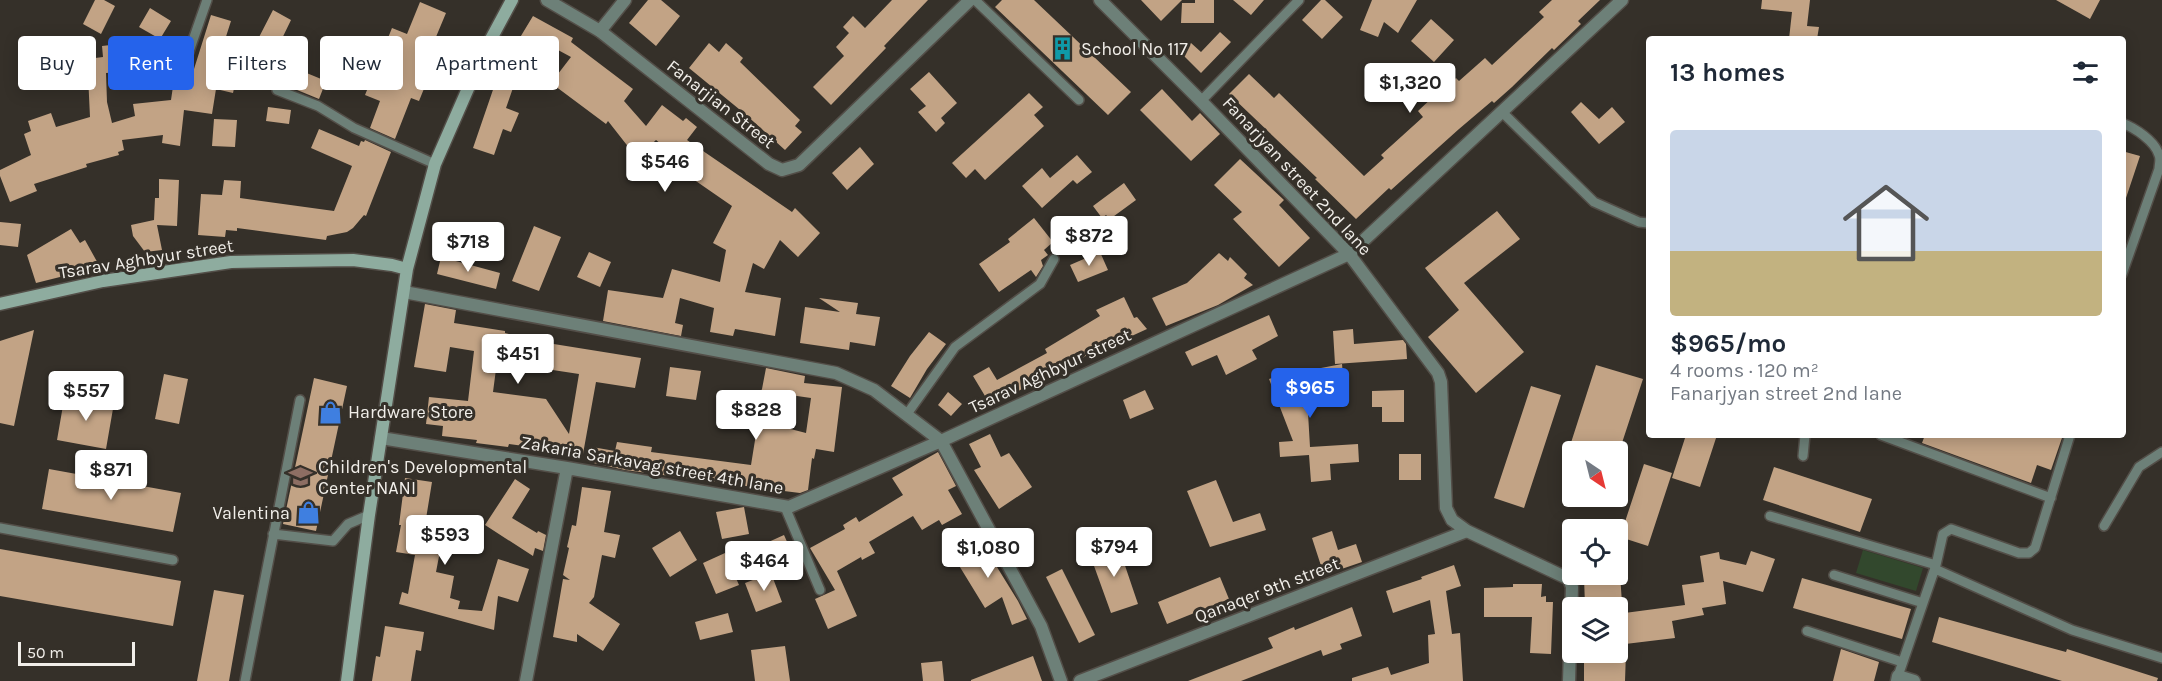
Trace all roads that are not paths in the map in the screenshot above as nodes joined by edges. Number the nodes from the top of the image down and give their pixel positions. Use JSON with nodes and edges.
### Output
{"nodes":[{"id":1,"x":207,"y":0,"type":"edge"},
{"id":2,"x":512,"y":0,"type":"edge"},
{"id":3,"x":547,"y":0,"type":"edge"},
{"id":4,"x":625,"y":0,"type":"edge"},
{"id":5,"x":970,"y":0,"type":"edge"},
{"id":6,"x":975,"y":0,"type":"edge"},
{"id":7,"x":1100,"y":0,"type":"edge"},
{"id":8,"x":1299,"y":0,"type":"edge"},
{"id":9,"x":1616,"y":2,"type":"edge"},
{"id":10,"x":600,"y":32,"type":"junction"},
{"id":11,"x":194,"y":37,"type":"edge"},
{"id":12,"x":277,"y":90,"type":"dead end"},
{"id":13,"x":1079,"y":100,"type":"dead end"},
{"id":14,"x":1201,"y":101,"type":"junction"},
{"id":15,"x":1503,"y":113,"type":"junction"},
{"id":16,"x":2126,"y":124,"type":"edge"},
{"id":17,"x":435,"y":164,"type":"junction"},
{"id":18,"x":1646,"y":223,"type":"edge"},
{"id":19,"x":1349,"y":254,"type":"junction"},
{"id":20,"x":1054,"y":259,"type":"dead end"},
{"id":21,"x":2126,"y":263,"type":"edge"},
{"id":22,"x":407,"y":269,"type":"junction"},
{"id":23,"x":404,"y":292,"type":"junction"},
{"id":24,"x":0,"y":304,"type":"edge"},
{"id":25,"x":300,"y":400,"type":"dead end"},
{"id":26,"x":907,"y":414,"type":"junction"},
{"id":27,"x":381,"y":438,"type":"junction"},
{"id":28,"x":1806,"y":438,"type":"edge"},
{"id":29,"x":1885,"y":438,"type":"edge"},
{"id":30,"x":2069,"y":438,"type":"edge"},
{"id":31,"x":941,"y":441,"type":"junction"},
{"id":32,"x":2162,"y":452,"type":"edge"},
{"id":33,"x":1803,"y":456,"type":"dead end"},
{"id":34,"x":567,"y":468,"type":"junction"},
{"id":35,"x":2050,"y":498,"type":"junction"},
{"id":36,"x":785,"y":507,"type":"junction"},
{"id":37,"x":369,"y":515,"type":"junction"},
{"id":38,"x":1770,"y":516,"type":"dead end"},
{"id":39,"x":2104,"y":526,"type":"dead end"},
{"id":40,"x":0,"y":528,"type":"edge"},
{"id":41,"x":1467,"y":531,"type":"junction"},
{"id":42,"x":273,"y":534,"type":"junction"},
{"id":43,"x":173,"y":560,"type":"dead end"},
{"id":44,"x":1936,"y":567,"type":"junction"},
{"id":45,"x":1834,"y":574,"type":"dead end"},
{"id":46,"x":820,"y":590,"type":"dead end"},
{"id":47,"x":1923,"y":603,"type":"junction"},
{"id":48,"x":1807,"y":631,"type":"dead end"},
{"id":49,"x":2162,"y":658,"type":"edge"},
{"id":50,"x":1902,"y":662,"type":"junction"},
{"id":51,"x":1898,"y":679,"type":"edge"},
{"id":52,"x":245,"y":681,"type":"edge"},
{"id":53,"x":347,"y":681,"type":"edge"},
{"id":54,"x":526,"y":681,"type":"edge"},
{"id":55,"x":1061,"y":681,"type":"edge"},
{"id":56,"x":1080,"y":681,"type":"edge"},
{"id":57,"x":1569,"y":681,"type":"edge"},
{"id":58,"x":1914,"y":681,"type":"edge"}],
"edges":[{"from":1,"to":11,"type":"lane"},
{"from":2,"to":17,"type":"main road"},
{"from":3,"to":10,"type":"street","name":"Fanarjian Street"},
{"from":4,"to":10,"type":"street"},
{"from":5,"to":10,"type":"street","name":"Fanarjian Street"},
{"from":6,"to":13,"type":"lane"},
{"from":7,"to":14,"type":"street","name":"Fanarjyan street 2nd lane"},
{"from":8,"to":14,"type":"lane"},
{"from":9,"to":15,"type":"street","name":"Tsarav Aghbyur street"},
{"from":12,"to":17,"type":"lane"},
{"from":14,"to":19,"type":"street","name":"Fanarjyan street 2nd lane"},
{"from":15,"to":18,"type":"lane"},
{"from":15,"to":19,"type":"street","name":"Tsarav Aghbyur street"},
{"from":16,"to":21,"type":"lane"},
{"from":17,"to":22,"type":"main road"},
{"from":19,"to":31,"type":"street","name":"Tsarav Aghbyur street"},
{"from":19,"to":41,"type":"street","name":"Fanarjyan street 2nd lane"},
{"from":20,"to":26,"type":"lane"},
{"from":22,"to":23,"type":"main road"},
{"from":22,"to":24,"type":"main road","name":"Tsarav Aghbyur street"},
{"from":23,"to":26,"type":"street"},
{"from":23,"to":27,"type":"main road"},
{"from":25,"to":42,"type":"lane"},
{"from":26,"to":31,"type":"street"},
{"from":27,"to":34,"type":"street","name":"Zakaria Sarkavag street 4th lane"},
{"from":27,"to":37,"type":"main road"},
{"from":28,"to":33,"type":"lane"},
{"from":29,"to":35,"type":"lane"},
{"from":30,"to":35,"type":"lane"},
{"from":31,"to":36,"type":"street","name":"Zakaria Sarkavag street 4th lane"},
{"from":31,"to":55,"type":"street"},
{"from":32,"to":39,"type":"lane"},
{"from":34,"to":36,"type":"street","name":"Zakaria Sarkavag street 4th lane"},
{"from":34,"to":54,"type":"street"},
{"from":35,"to":44,"type":"lane"},
{"from":36,"to":46,"type":"lane"},
{"from":37,"to":42,"type":"lane"},
{"from":37,"to":53,"type":"main road"},
{"from":38,"to":44,"type":"lane"},
{"from":40,"to":43,"type":"lane"},
{"from":41,"to":56,"type":"street","name":"Qanaqer 9th street"},
{"from":41,"to":57,"type":"street"},
{"from":42,"to":52,"type":"lane"},
{"from":44,"to":47,"type":"lane"},
{"from":44,"to":49,"type":"lane"},
{"from":45,"to":47,"type":"lane"},
{"from":47,"to":50,"type":"lane"},
{"from":48,"to":50,"type":"lane"},
{"from":50,"to":51,"type":"lane"},
{"from":51,"to":58,"type":"street"}]}
